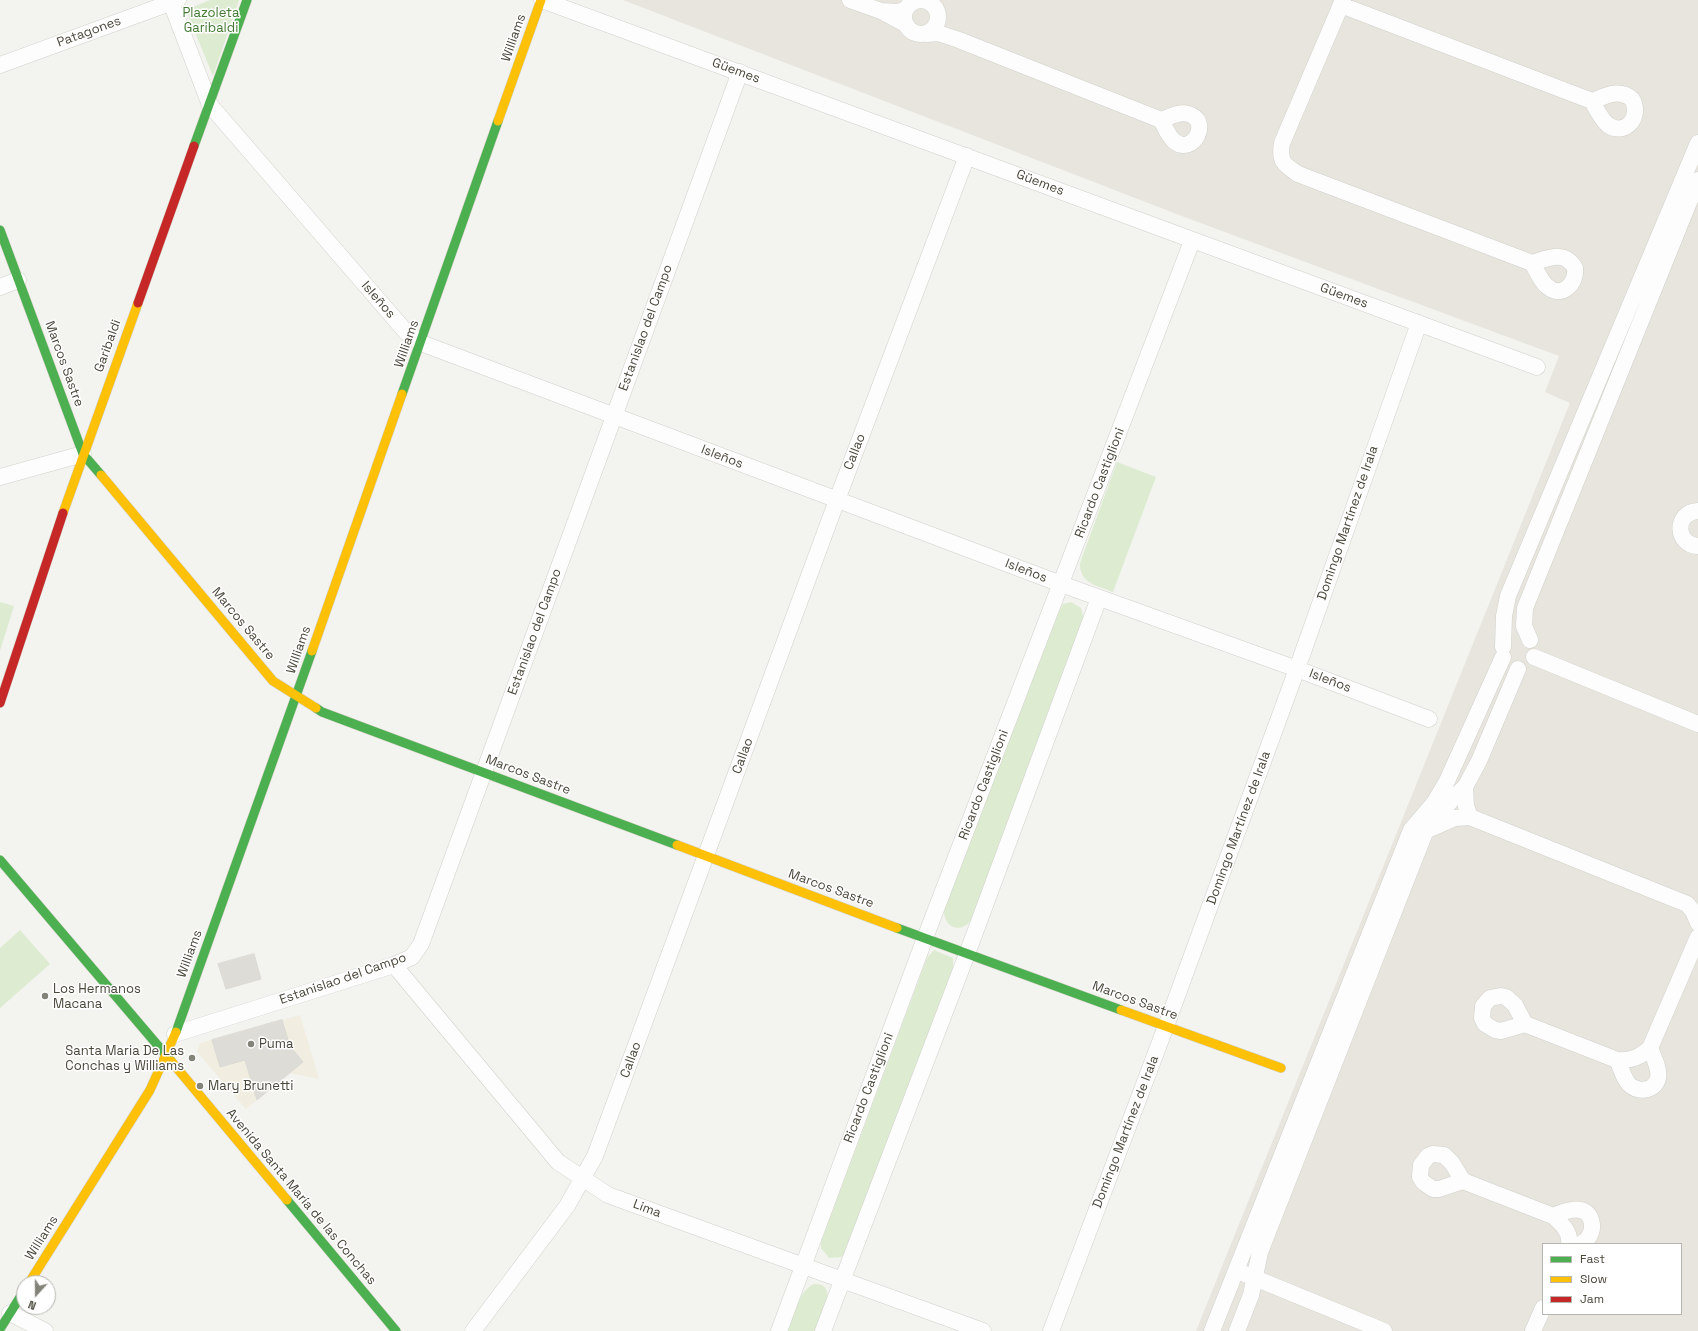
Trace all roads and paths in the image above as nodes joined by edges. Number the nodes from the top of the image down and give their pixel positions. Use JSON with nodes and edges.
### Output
{"nodes":[{"id":1,"x":247,"y":0,"type":"edge"},
{"id":2,"x":542,"y":0,"type":"edge"},
{"id":3,"x":850,"y":0,"type":"edge"},
{"id":4,"x":173,"y":1,"type":"edge"},
{"id":5,"x":1342,"y":2,"type":"edge"},
{"id":6,"x":935,"y":7,"type":"edge"},
{"id":7,"x":911,"y":9,"type":"edge"},
{"id":8,"x":927,"y":34,"type":"junction"},
{"id":9,"x":959,"y":40,"type":"junction"},
{"id":10,"x":0,"y":65,"type":"edge"},
{"id":11,"x":740,"y":72,"type":"junction"},
{"id":12,"x":1592,"y":101,"type":"dead end"},
{"id":13,"x":210,"y":105,"type":"junction"},
{"id":14,"x":1161,"y":120,"type":"dead end"},
{"id":15,"x":1698,"y":143,"type":"edge"},
{"id":16,"x":967,"y":156,"type":"junction"},
{"id":17,"x":1698,"y":180,"type":"edge"},
{"id":18,"x":0,"y":230,"type":"edge"},
{"id":19,"x":1192,"y":241,"type":"junction"},
{"id":20,"x":1532,"y":263,"type":"dead end"},
{"id":21,"x":18,"y":280,"type":"junction"},
{"id":22,"x":0,"y":287,"type":"edge"},
{"id":23,"x":1419,"y":323,"type":"junction"},
{"id":24,"x":421,"y":343,"type":"junction"},
{"id":25,"x":1537,"y":367,"type":"dead end"},
{"id":26,"x":614,"y":416,"type":"junction"},
{"id":27,"x":83,"y":454,"type":"junction"},
{"id":28,"x":0,"y":477,"type":"edge"},
{"id":29,"x":837,"y":500,"type":"junction"},
{"id":30,"x":1698,"y":511,"type":"edge"},
{"id":31,"x":1698,"y":546,"type":"edge"},
{"id":32,"x":1061,"y":584,"type":"junction"},
{"id":33,"x":1099,"y":598,"type":"junction"},
{"id":34,"x":1530,"y":640,"type":"junction"},
{"id":35,"x":1503,"y":652,"type":"junction"},
{"id":36,"x":1534,"y":657,"type":"junction"},
{"id":37,"x":1297,"y":669,"type":"junction"},
{"id":38,"x":1518,"y":669,"type":"junction"},
{"id":39,"x":296,"y":697,"type":"junction"},
{"id":40,"x":0,"y":703,"type":"edge"},
{"id":41,"x":1429,"y":719,"type":"dead end"},
{"id":42,"x":1698,"y":724,"type":"edge"},
{"id":43,"x":484,"y":772,"type":"junction"},
{"id":44,"x":1465,"y":788,"type":"junction"},
{"id":45,"x":1470,"y":817,"type":"junction"},
{"id":46,"x":1426,"y":830,"type":"junction"},
{"id":47,"x":706,"y":856,"type":"junction"},
{"id":48,"x":0,"y":860,"type":"edge"},
{"id":49,"x":1692,"y":901,"type":"edge"},
{"id":50,"x":1698,"y":923,"type":"edge"},
{"id":51,"x":1698,"y":937,"type":"edge"},
{"id":52,"x":926,"y":938,"type":"junction"},
{"id":53,"x":967,"y":954,"type":"junction"},
{"id":54,"x":394,"y":965,"type":"junction"},
{"id":55,"x":1525,"y":1024,"type":"dead end"},
{"id":56,"x":1166,"y":1026,"type":"junction"},
{"id":57,"x":175,"y":1034,"type":"junction"},
{"id":58,"x":1650,"y":1048,"type":"junction"},
{"id":59,"x":166,"y":1055,"type":"junction"},
{"id":60,"x":1617,"y":1060,"type":"junction"},
{"id":61,"x":1281,"y":1068,"type":"dead end"},
{"id":62,"x":582,"y":1179,"type":"junction"},
{"id":63,"x":1463,"y":1181,"type":"dead end"},
{"id":64,"x":1553,"y":1216,"type":"junction"},
{"id":65,"x":1569,"y":1243,"type":"edge"},
{"id":66,"x":1582,"y":1243,"type":"edge"},
{"id":67,"x":803,"y":1265,"type":"junction"},
{"id":68,"x":1236,"y":1271,"type":"junction"},
{"id":69,"x":34,"y":1275,"type":"edge"},
{"id":70,"x":1254,"y":1278,"type":"junction"},
{"id":71,"x":842,"y":1280,"type":"junction"},
{"id":72,"x":16,"y":1304,"type":"edge"},
{"id":73,"x":1542,"y":1310,"type":"edge"},
{"id":74,"x":10,"y":1313,"type":"junction"},
{"id":75,"x":0,"y":1329,"type":"edge"},
{"id":76,"x":45,"y":1331,"type":"edge"},
{"id":77,"x":396,"y":1331,"type":"edge"},
{"id":78,"x":473,"y":1331,"type":"edge"},
{"id":79,"x":779,"y":1331,"type":"edge"},
{"id":80,"x":823,"y":1331,"type":"edge"},
{"id":81,"x":984,"y":1331,"type":"edge"},
{"id":82,"x":1051,"y":1331,"type":"edge"},
{"id":83,"x":1212,"y":1331,"type":"edge"},
{"id":84,"x":1237,"y":1331,"type":"edge"},
{"id":85,"x":1384,"y":1331,"type":"edge"},
{"id":86,"x":1533,"y":1331,"type":"edge"}],
"edges":[{"from":1,"to":13,"type":"street","name":"Garibaldi"},
{"from":2,"to":11,"type":"street","name":"Güemes"},
{"from":2,"to":24,"type":"street","name":"Williams"},
{"from":3,"to":7,"type":"street"},
{"from":4,"to":10,"type":"street","name":"Patagones"},
{"from":4,"to":13,"type":"street","name":"Isleños"},
{"from":5,"to":12,"type":"street"},
{"from":5,"to":20,"type":"street"},
{"from":6,"to":7,"type":"street"},
{"from":6,"to":8,"type":"street"},
{"from":6,"to":9,"type":"street"},
{"from":7,"to":8,"type":"street"},
{"from":8,"to":9,"type":"street"},
{"from":9,"to":14,"type":"street"},
{"from":11,"to":16,"type":"street","name":"Güemes"},
{"from":11,"to":26,"type":"street","name":"Estanislao del Campo"},
{"from":13,"to":24,"type":"street","name":"Isleños"},
{"from":13,"to":27,"type":"street","name":"Garibaldi"},
{"from":15,"to":35,"type":"street"},
{"from":16,"to":19,"type":"street","name":"Güemes"},
{"from":16,"to":29,"type":"street","name":"Callao"},
{"from":17,"to":34,"type":"street"},
{"from":18,"to":21,"type":"street","name":"Marcos Sastre"},
{"from":19,"to":23,"type":"street","name":"Güemes"},
{"from":19,"to":32,"type":"street","name":"Ricardo Castiglioni"},
{"from":21,"to":22,"type":"street"},
{"from":21,"to":27,"type":"street","name":"Marcos Sastre"},
{"from":23,"to":25,"type":"street","name":"Güemes"},
{"from":23,"to":37,"type":"street","name":"Domingo Martínez de Irala"},
{"from":24,"to":26,"type":"street","name":"Isleños"},
{"from":24,"to":39,"type":"street","name":"Williams"},
{"from":26,"to":29,"type":"street","name":"Isleños"},
{"from":26,"to":43,"type":"street","name":"Estanislao del Campo"},
{"from":27,"to":28,"type":"street"},
{"from":27,"to":39,"type":"street","name":"Marcos Sastre"},
{"from":27,"to":40,"type":"street","name":"Garibaldi"},
{"from":29,"to":32,"type":"street","name":"Isleños"},
{"from":29,"to":47,"type":"street","name":"Callao"},
{"from":30,"to":31,"type":"street"},
{"from":32,"to":33,"type":"street","name":"Isleños"},
{"from":32,"to":52,"type":"street","name":"Ricardo Castiglioni"},
{"from":33,"to":37,"type":"street","name":"Isleños"},
{"from":33,"to":53,"type":"street"},
{"from":34,"to":35,"type":"street"},
{"from":34,"to":36,"type":"street"},
{"from":35,"to":38,"type":"street"},
{"from":35,"to":68,"type":"street"},
{"from":36,"to":38,"type":"street"},
{"from":36,"to":42,"type":"street"},
{"from":37,"to":41,"type":"street","name":"Isleños"},
{"from":37,"to":56,"type":"street","name":"Domingo Martínez de Irala"},
{"from":38,"to":44,"type":"street"},
{"from":39,"to":43,"type":"street","name":"Marcos Sastre"},
{"from":39,"to":57,"type":"street","name":"Williams"},
{"from":43,"to":47,"type":"street","name":"Marcos Sastre"},
{"from":43,"to":54,"type":"street","name":"Estanislao del Campo"},
{"from":44,"to":45,"type":"street"},
{"from":44,"to":46,"type":"street"},
{"from":45,"to":46,"type":"street"},
{"from":45,"to":49,"type":"street"},
{"from":46,"to":70,"type":"street"},
{"from":47,"to":52,"type":"street","name":"Marcos Sastre"},
{"from":47,"to":62,"type":"street","name":"Callao"},
{"from":48,"to":59,"type":"street","name":"Avenida Santa María de las Conchas"},
{"from":49,"to":50,"type":"street"},
{"from":51,"to":58,"type":"street"},
{"from":52,"to":53,"type":"street","name":"Marcos Sastre"},
{"from":52,"to":67,"type":"street","name":"Ricardo Castiglioni"},
{"from":53,"to":56,"type":"street","name":"Marcos Sastre"},
{"from":53,"to":71,"type":"street"},
{"from":54,"to":57,"type":"street","name":"Estanislao del Campo"},
{"from":54,"to":62,"type":"street","name":"Lima"},
{"from":55,"to":60,"type":"street"},
{"from":56,"to":61,"type":"street","name":"Marcos Sastre"},
{"from":56,"to":82,"type":"street","name":"Domingo Martínez de Irala"},
{"from":57,"to":59,"type":"street","name":"Williams"},
{"from":58,"to":60,"type":"street"},
{"from":58,"to":60,"type":"street"},
{"from":59,"to":69,"type":"street","name":"Williams"},
{"from":59,"to":77,"type":"street","name":"Avenida Santa María de las Conchas"},
{"from":62,"to":67,"type":"street","name":"Lima"},
{"from":62,"to":78,"type":"street","name":"Callao"},
{"from":63,"to":64,"type":"street"},
{"from":64,"to":65,"type":"street"},
{"from":64,"to":66,"type":"street"},
{"from":67,"to":71,"type":"street","name":"Lima"},
{"from":67,"to":79,"type":"street","name":"Ricardo Castiglioni"},
{"from":68,"to":70,"type":"street"},
{"from":68,"to":83,"type":"street"},
{"from":70,"to":84,"type":"street"},
{"from":70,"to":85,"type":"street"},
{"from":71,"to":80,"type":"street"},
{"from":71,"to":81,"type":"street","name":"Lima"},
{"from":72,"to":74,"type":"street"},
{"from":73,"to":86,"type":"street"},
{"from":74,"to":75,"type":"street"},
{"from":74,"to":76,"type":"street"}]}
